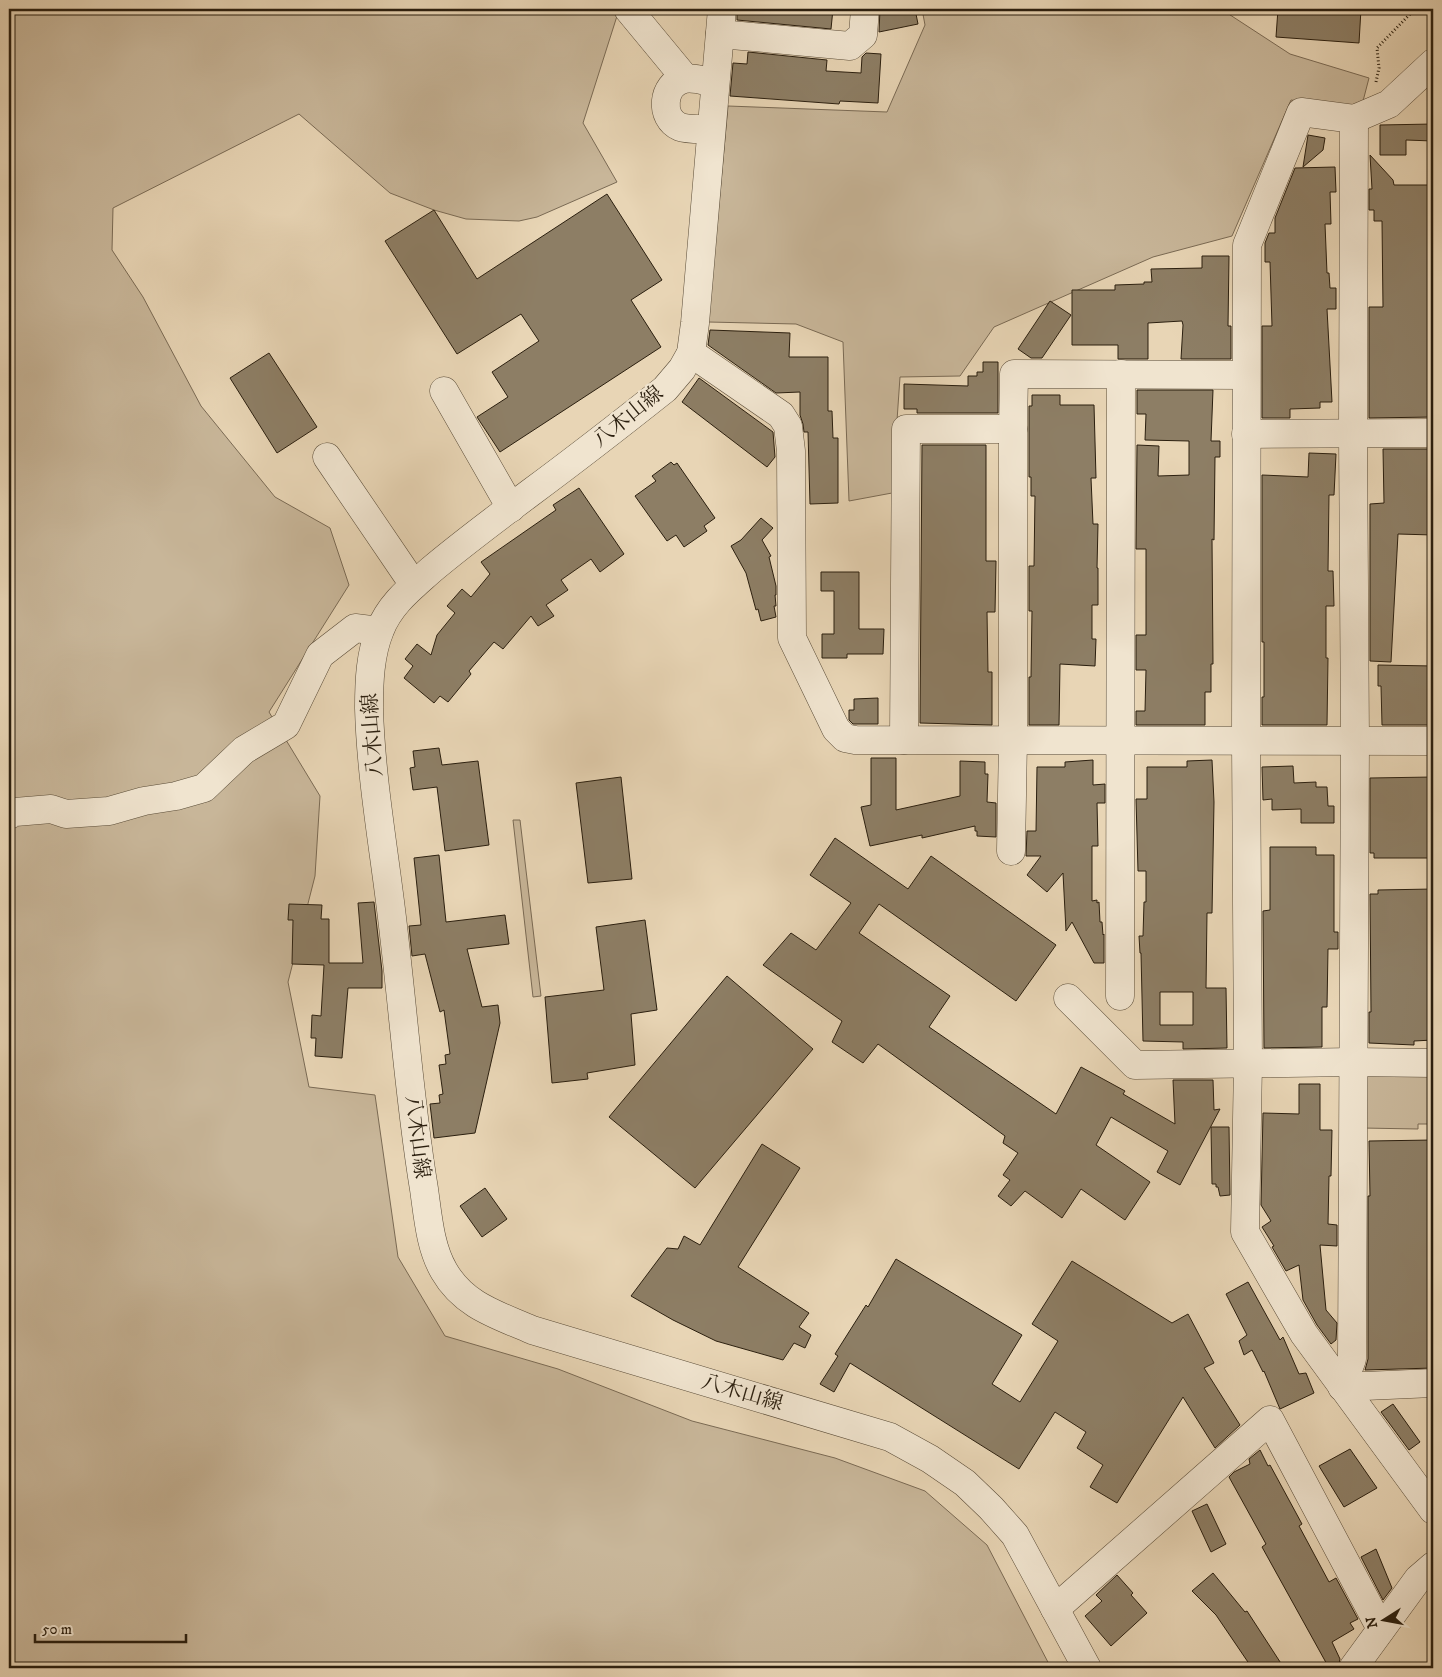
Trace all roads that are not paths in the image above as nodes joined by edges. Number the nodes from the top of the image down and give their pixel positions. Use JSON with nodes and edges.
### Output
{"nodes":[{"id":1,"x":628,"y":9,"type":"edge"},
{"id":2,"x":865,"y":9,"type":"edge"},
{"id":3,"x":721,"y":22,"type":"edge"},
{"id":4,"x":1433,"y":63,"type":"edge"},
{"id":5,"x":685,"y":78,"type":"junction"},
{"id":6,"x":715,"y":82,"type":"junction"},
{"id":7,"x":1354,"y":119,"type":"junction"},
{"id":8,"x":711,"y":129,"type":"junction"},
{"id":9,"x":691,"y":353,"type":"junction"},
{"id":10,"x":1121,"y":374,"type":"junction"},
{"id":11,"x":1246,"y":375,"type":"junction"},
{"id":12,"x":444,"y":391,"type":"dead end"},
{"id":13,"x":1013,"y":428,"type":"junction"},
{"id":14,"x":1353,"y":432,"type":"junction"},
{"id":15,"x":1433,"y":433,"type":"edge"},
{"id":16,"x":1246,"y":434,"type":"junction"},
{"id":17,"x":327,"y":457,"type":"dead end"},
{"id":18,"x":511,"y":508,"type":"junction"},
{"id":19,"x":414,"y":585,"type":"junction"},
{"id":20,"x":379,"y":631,"type":"junction"},
{"id":21,"x":904,"y":740,"type":"junction"},
{"id":22,"x":1013,"y":740,"type":"junction"},
{"id":23,"x":1246,"y":740,"type":"junction"},
{"id":24,"x":1121,"y":741,"type":"junction"},
{"id":25,"x":1355,"y":741,"type":"junction"},
{"id":26,"x":1433,"y":741,"type":"edge"},
{"id":27,"x":9,"y":814,"type":"edge"},
{"id":28,"x":1011,"y":851,"type":"dead end"},
{"id":29,"x":1120,"y":996,"type":"dead end"},
{"id":30,"x":1068,"y":998,"type":"dead end"},
{"id":31,"x":1353,"y":1062,"type":"junction"},
{"id":32,"x":1248,"y":1063,"type":"junction"},
{"id":33,"x":1433,"y":1063,"type":"edge"},
{"id":34,"x":1433,"y":1383,"type":"edge"},
{"id":35,"x":1342,"y":1386,"type":"junction"},
{"id":36,"x":1433,"y":1510,"type":"edge"},
{"id":37,"x":1428,"y":1575,"type":"edge"},
{"id":38,"x":1055,"y":1609,"type":"junction"},
{"id":39,"x":1381,"y":1629,"type":"junction"},
{"id":40,"x":1087,"y":1668,"type":"edge"},
{"id":41,"x":1353,"y":1668,"type":"edge"}],
"edges":[{"from":1,"to":5,"type":"street"},
{"from":2,"to":3,"type":"street"},
{"from":3,"to":6,"type":"street"},
{"from":4,"to":7,"type":"street"},
{"from":5,"to":6,"type":"street"},
{"from":5,"to":8,"type":"street"},
{"from":6,"to":8,"type":"street"},
{"from":7,"to":11,"type":"street"},
{"from":7,"to":14,"type":"street"},
{"from":8,"to":9,"type":"street"},
{"from":9,"to":18,"type":"street","name":"八木山線"},
{"from":9,"to":21,"type":"street"},
{"from":10,"to":11,"type":"street"},
{"from":10,"to":13,"type":"street"},
{"from":10,"to":24,"type":"street"},
{"from":11,"to":16,"type":"street"},
{"from":12,"to":18,"type":"street"},
{"from":13,"to":21,"type":"street"},
{"from":13,"to":22,"type":"street"},
{"from":14,"to":15,"type":"street"},
{"from":14,"to":16,"type":"street"},
{"from":14,"to":25,"type":"street"},
{"from":16,"to":23,"type":"street"},
{"from":17,"to":19,"type":"street"},
{"from":18,"to":19,"type":"street","name":"八木山線"},
{"from":19,"to":20,"type":"street","name":"八木山線"},
{"from":20,"to":27,"type":"street"},
{"from":20,"to":38,"type":"street","name":"八木山線"},
{"from":21,"to":22,"type":"street"},
{"from":22,"to":24,"type":"street"},
{"from":22,"to":28,"type":"street"},
{"from":23,"to":24,"type":"street"},
{"from":23,"to":25,"type":"street"},
{"from":23,"to":32,"type":"street"},
{"from":24,"to":29,"type":"street"},
{"from":25,"to":26,"type":"street"},
{"from":25,"to":31,"type":"street"},
{"from":30,"to":32,"type":"street"},
{"from":31,"to":32,"type":"street"},
{"from":31,"to":33,"type":"street"},
{"from":31,"to":35,"type":"street"},
{"from":32,"to":35,"type":"street"},
{"from":34,"to":35,"type":"street"},
{"from":35,"to":36,"type":"street"},
{"from":37,"to":39,"type":"street"},
{"from":38,"to":39,"type":"street"},
{"from":38,"to":40,"type":"street","name":"八木山線"},
{"from":39,"to":41,"type":"street"}]}
